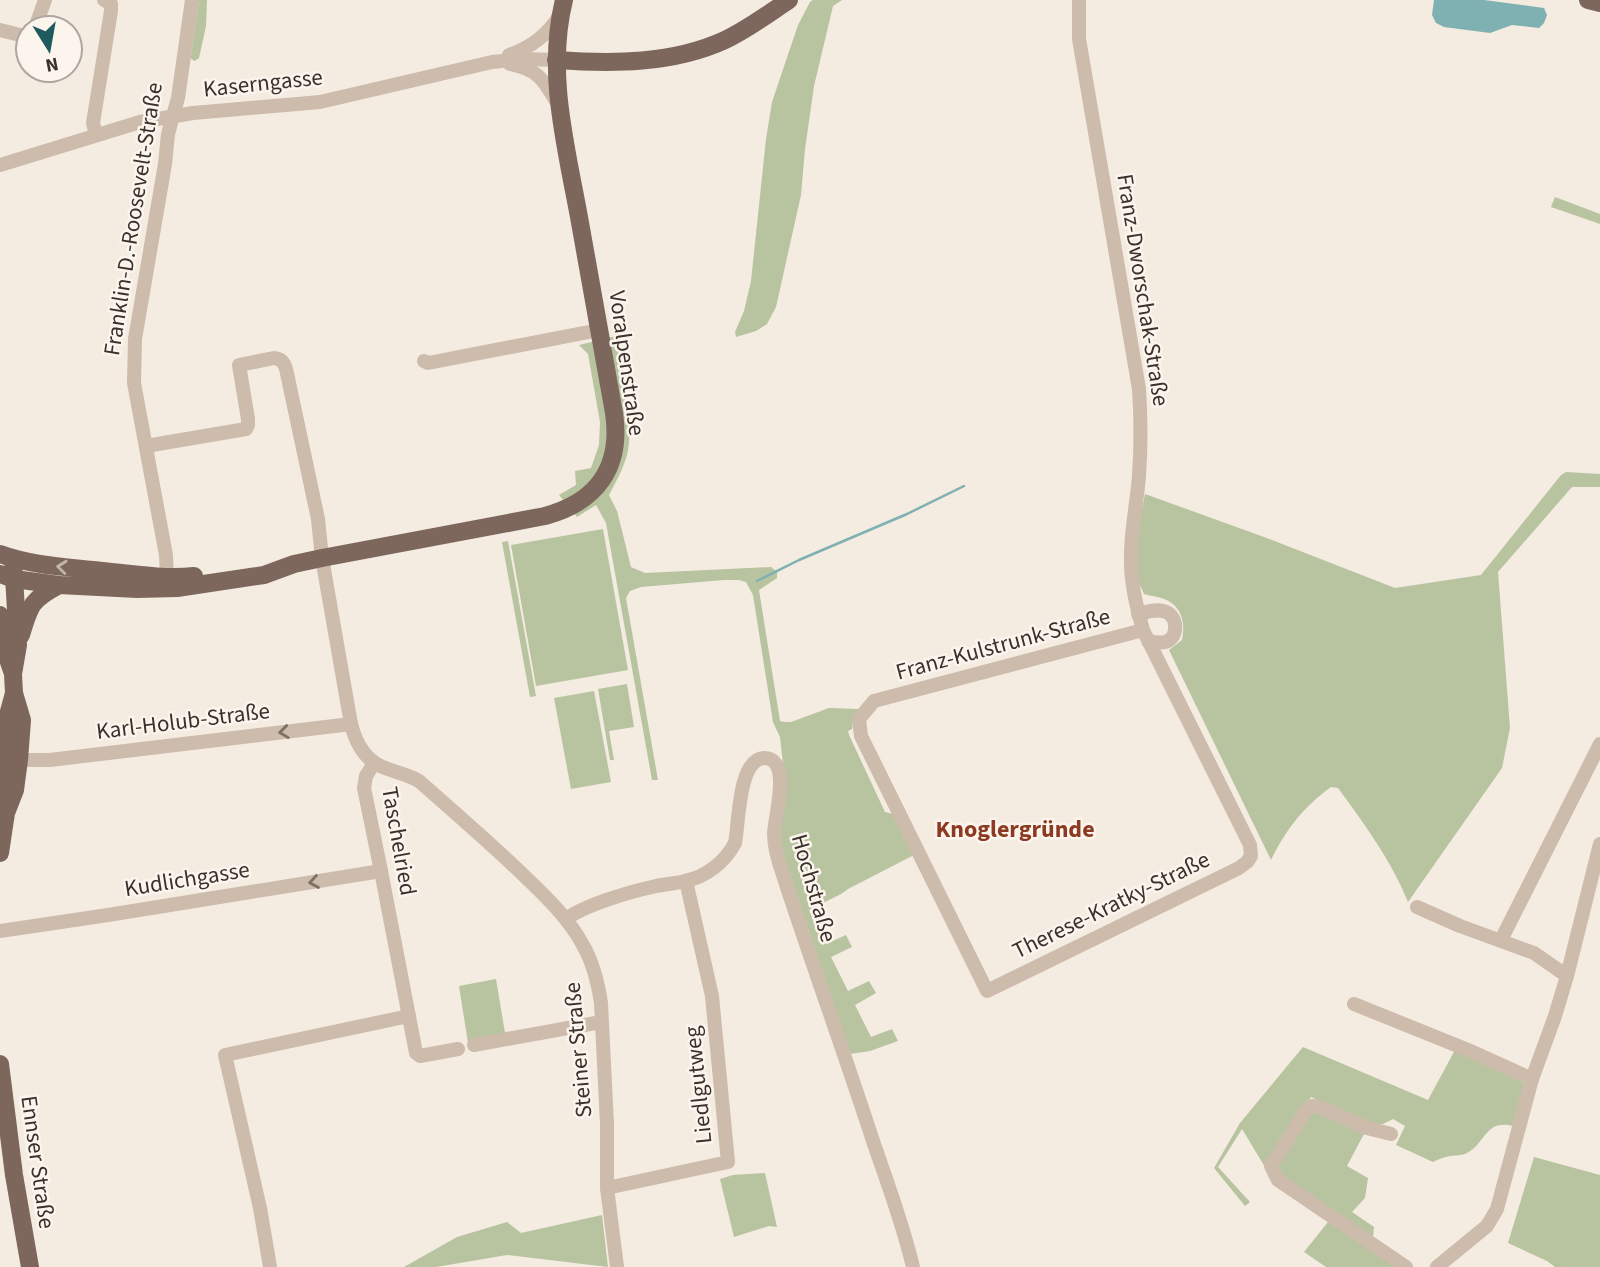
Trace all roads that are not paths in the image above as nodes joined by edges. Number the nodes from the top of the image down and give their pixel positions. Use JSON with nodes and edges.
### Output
{"nodes":[{"id":1,"x":104,"y":0,"type":"edge"},
{"id":2,"x":192,"y":0,"type":"edge"},
{"id":3,"x":789,"y":0,"type":"edge"},
{"id":4,"x":1079,"y":0,"type":"edge"},
{"id":5,"x":1588,"y":0,"type":"edge"},
{"id":6,"x":1600,"y":3,"type":"edge"},
{"id":7,"x":562,"y":8,"type":"edge"},
{"id":8,"x":556,"y":60,"type":"junction"},
{"id":9,"x":492,"y":62,"type":"junction"},
{"id":10,"x":561,"y":108,"type":"junction"},
{"id":11,"x":173,"y":116,"type":"junction"},
{"id":12,"x":96,"y":135,"type":"junction"},
{"id":13,"x":0,"y":165,"type":"edge"},
{"id":14,"x":599,"y":330,"type":"junction"},
{"id":15,"x":424,"y":361,"type":"dead end"},
{"id":16,"x":146,"y":446,"type":"junction"},
{"id":17,"x":7,"y":557,"type":"edge"},
{"id":18,"x":322,"y":558,"type":"junction"},
{"id":19,"x":294,"y":564,"type":"junction"},
{"id":20,"x":167,"y":576,"type":"junction"},
{"id":21,"x":4,"y":578,"type":"edge"},
{"id":22,"x":59,"y":585,"type":"junction"},
{"id":23,"x":1138,"y":614,"type":"junction"},
{"id":24,"x":0,"y":615,"type":"edge"},
{"id":25,"x":1145,"y":636,"type":"junction"},
{"id":26,"x":19,"y":645,"type":"junction"},
{"id":27,"x":13,"y":674,"type":"junction"},
{"id":28,"x":14,"y":693,"type":"junction"},
{"id":29,"x":351,"y":724,"type":"junction"},
{"id":30,"x":1600,"y":744,"type":"edge"},
{"id":31,"x":19,"y":760,"type":"junction"},
{"id":32,"x":374,"y":763,"type":"junction"},
{"id":33,"x":6,"y":813,"type":"junction"},
{"id":34,"x":1600,"y":844,"type":"edge"},
{"id":35,"x":0,"y":853,"type":"edge"},
{"id":36,"x":1251,"y":856,"type":"joint"},
{"id":37,"x":381,"y":871,"type":"junction"},
{"id":38,"x":685,"y":881,"type":"junction"},
{"id":39,"x":1417,"y":907,"type":"dead end"},
{"id":40,"x":566,"y":919,"type":"junction"},
{"id":41,"x":0,"y":931,"type":"edge"},
{"id":42,"x":1501,"y":940,"type":"junction"},
{"id":43,"x":1567,"y":976,"type":"junction"},
{"id":44,"x":987,"y":992,"type":"joint"},
{"id":45,"x":1354,"y":1004,"type":"dead end"},
{"id":46,"x":409,"y":1016,"type":"junction"},
{"id":47,"x":601,"y":1022,"type":"junction"},
{"id":48,"x":474,"y":1045,"type":"dead end"},
{"id":49,"x":458,"y":1049,"type":"dead end"},
{"id":50,"x":0,"y":1064,"type":"edge"},
{"id":51,"x":1532,"y":1079,"type":"junction"},
{"id":52,"x":1391,"y":1133,"type":"dead end"},
{"id":53,"x":607,"y":1188,"type":"junction"},
{"id":54,"x":30,"y":1267,"type":"edge"},
{"id":55,"x":270,"y":1267,"type":"edge"},
{"id":56,"x":617,"y":1267,"type":"edge"},
{"id":57,"x":913,"y":1267,"type":"edge"},
{"id":58,"x":1406,"y":1267,"type":"edge"},
{"id":59,"x":1437,"y":1267,"type":"edge"}],
"edges":[{"from":1,"to":12,"type":"street"},
{"from":2,"to":11,"type":"street","name":"Franklin-D.-Roosevelt-Straße"},
{"from":3,"to":8,"type":"main road"},
{"from":4,"to":23,"type":"street","name":"Franz-Dworschak-Straße"},
{"from":5,"to":6,"type":"main road"},
{"from":7,"to":8,"type":"main road","name":"Voralpenstraße"},
{"from":7,"to":9,"type":"street","name":"Kaserngasse"},
{"from":8,"to":9,"type":"street","name":"Kaserngasse"},
{"from":8,"to":10,"type":"main road","name":"Voralpenstraße"},
{"from":9,"to":10,"type":"street","name":"Kaserngasse"},
{"from":9,"to":11,"type":"street","name":"Kaserngasse"},
{"from":10,"to":14,"type":"main road","name":"Voralpenstraße"},
{"from":11,"to":12,"type":"street","name":"Kaserngasse"},
{"from":11,"to":16,"type":"street","name":"Franklin-D.-Roosevelt-Straße"},
{"from":12,"to":13,"type":"street","name":"Kaserngasse"},
{"from":14,"to":15,"type":"street"},
{"from":14,"to":18,"type":"main road","name":"Voralpenstraße"},
{"from":16,"to":18,"type":"street","name":"Taschelried"},
{"from":16,"to":20,"type":"street","name":"Franklin-D.-Roosevelt-Straße"},
{"from":20,"to":17,"type":"main road","one_way":true},
{"from":17,"to":21,"type":"main road"},
{"from":18,"to":19,"type":"main road"},
{"from":18,"to":29,"type":"street","name":"Taschelried"},
{"from":19,"to":20,"type":"main road"},
{"from":19,"to":22,"type":"main road"},
{"from":21,"to":22,"type":"main road"},
{"from":21,"to":26,"type":"main road"},
{"from":22,"to":26,"type":"main road"},
{"from":23,"to":25,"type":"street","name":"Franz-Dworschak-Straße"},
{"from":23,"to":25,"type":"street"},
{"from":24,"to":27,"type":"main road"},
{"from":25,"to":36,"type":"street","name":"Franz-Dworschak-Straße"},
{"from":25,"to":44,"type":"street","name":"Franz-Kulstrunk-Straße"},
{"from":26,"to":27,"type":"main road"},
{"from":27,"to":28,"type":"main road"},
{"from":28,"to":31,"type":"main road"},
{"from":28,"to":33,"type":"main road"},
{"from":29,"to":31,"type":"street","name":"Karl-Holub-Straße","one_way":true},
{"from":29,"to":32,"type":"street","name":"Taschelried"},
{"from":30,"to":42,"type":"street"},
{"from":31,"to":33,"type":"main road"},
{"from":32,"to":37,"type":"street","name":"Taschelried"},
{"from":32,"to":40,"type":"street","name":"Steiner Straße"},
{"from":33,"to":35,"type":"main road"},
{"from":34,"to":43,"type":"street"},
{"from":36,"to":44,"type":"street","name":"Therese-Kratky-Straße"},
{"from":37,"to":41,"type":"street","name":"Kudlichgasse","one_way":true},
{"from":37,"to":46,"type":"street","name":"Taschelried"},
{"from":38,"to":40,"type":"street","name":"Hochstraße"},
{"from":38,"to":53,"type":"street","name":"Liedlgutweg"},
{"from":38,"to":57,"type":"street","name":"Hochstraße"},
{"from":39,"to":42,"type":"street"},
{"from":40,"to":47,"type":"street","name":"Steiner Straße"},
{"from":42,"to":43,"type":"street"},
{"from":43,"to":51,"type":"street"},
{"from":45,"to":51,"type":"street"},
{"from":46,"to":49,"type":"street","name":"Taschelried"},
{"from":46,"to":55,"type":"street"},
{"from":47,"to":48,"type":"street"},
{"from":47,"to":53,"type":"street","name":"Steiner Straße"},
{"from":50,"to":54,"type":"main road","name":"Ennser Straße"},
{"from":51,"to":59,"type":"street"},
{"from":52,"to":58,"type":"street"},
{"from":53,"to":56,"type":"street","name":"Steiner Straße"}]}
